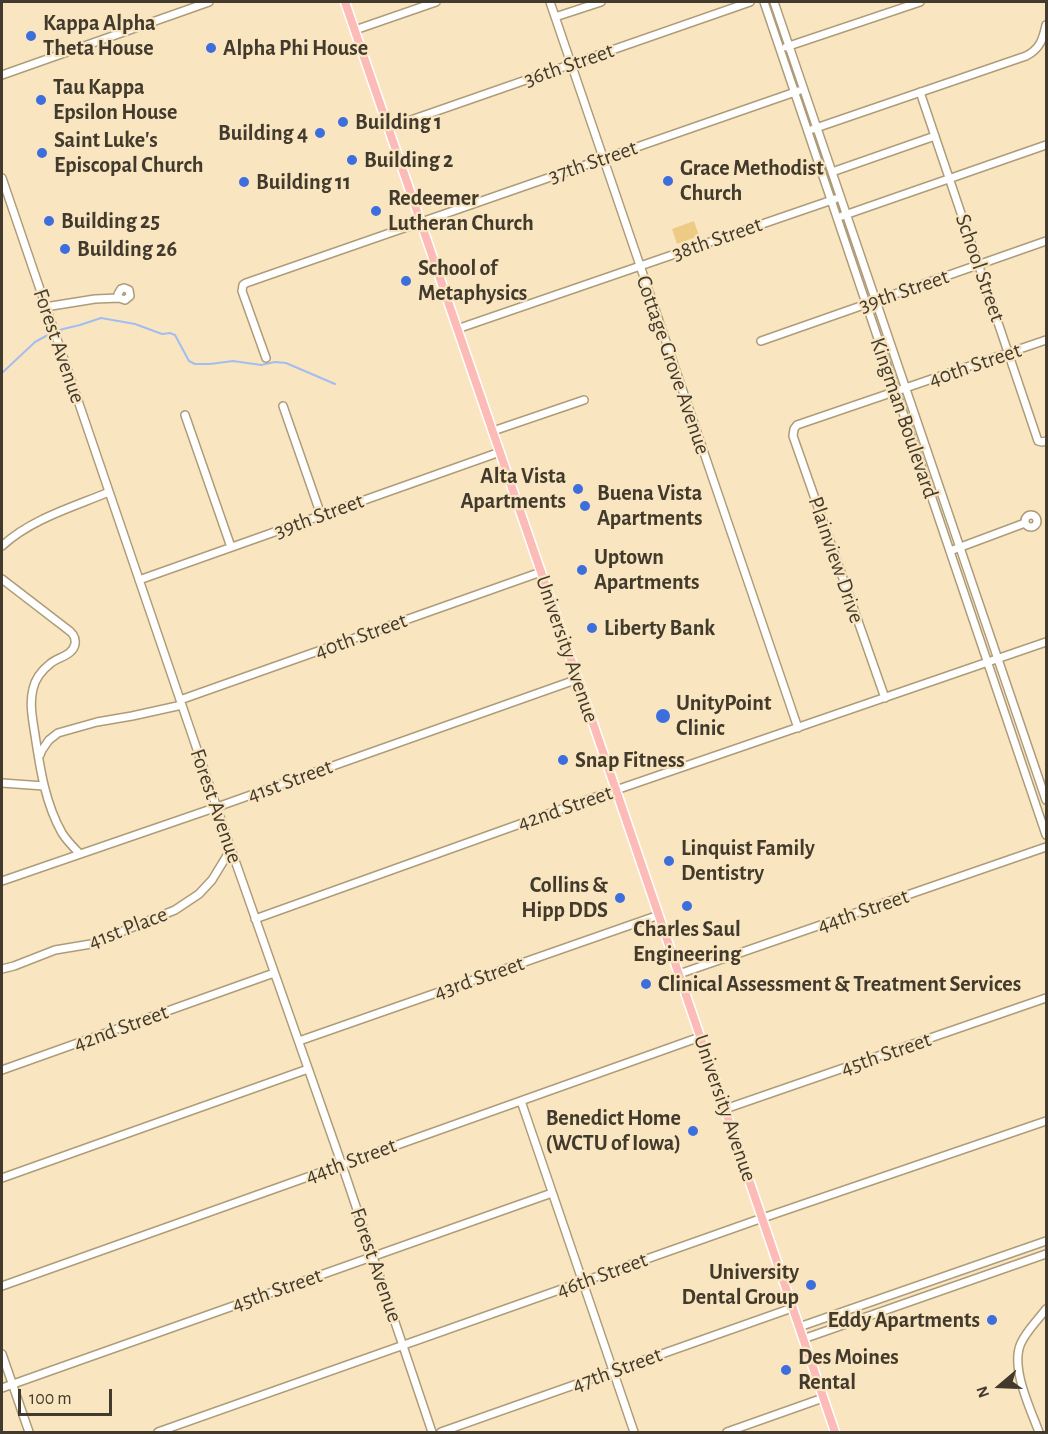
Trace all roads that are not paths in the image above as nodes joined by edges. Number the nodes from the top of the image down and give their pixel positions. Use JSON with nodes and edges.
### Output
{"nodes":[{"id":1,"x":209,"y":2,"type":"edge"},
{"id":2,"x":345,"y":2,"type":"edge"},
{"id":3,"x":436,"y":2,"type":"edge"},
{"id":4,"x":550,"y":2,"type":"edge"},
{"id":5,"x":601,"y":2,"type":"edge"},
{"id":6,"x":750,"y":2,"type":"edge"},
{"id":7,"x":764,"y":2,"type":"edge"},
{"id":8,"x":774,"y":2,"type":"edge"},
{"id":9,"x":920,"y":2,"type":"edge"},
{"id":10,"x":555,"y":17,"type":"junction"},
{"id":11,"x":1047,"y":25,"type":"edge"},
{"id":12,"x":355,"y":30,"type":"junction"},
{"id":13,"x":789,"y":46,"type":"junction"},
{"id":14,"x":780,"y":50,"type":"junction"},
{"id":15,"x":571,"y":64,"type":"junction"},
{"id":16,"x":2,"y":75,"type":"edge"},
{"id":17,"x":804,"y":89,"type":"junction"},
{"id":18,"x":794,"y":92,"type":"junction"},
{"id":19,"x":920,"y":92,"type":"junction"},
{"id":20,"x":388,"y":128,"type":"junction"},
{"id":21,"x":817,"y":128,"type":"junction"},
{"id":22,"x":807,"y":131,"type":"junction"},
{"id":23,"x":935,"y":136,"type":"junction"},
{"id":24,"x":1047,"y":145,"type":"edge"},
{"id":25,"x":603,"y":159,"type":"junction"},
{"id":26,"x":831,"y":172,"type":"junction"},
{"id":27,"x":2,"y":178,"type":"edge"},
{"id":28,"x":949,"y":179,"type":"junction"},
{"id":29,"x":840,"y":197,"type":"junction"},
{"id":30,"x":831,"y":200,"type":"junction"},
{"id":31,"x":846,"y":214,"type":"junction"},
{"id":32,"x":837,"y":218,"type":"junction"},
{"id":33,"x":421,"y":222,"type":"junction"},
{"id":34,"x":1047,"y":242,"type":"edge"},
{"id":35,"x":979,"y":265,"type":"junction"},
{"id":36,"x":639,"y":266,"type":"junction"},
{"id":37,"x":119,"y":298,"type":"dead end"},
{"id":38,"x":876,"y":301,"type":"junction"},
{"id":39,"x":866,"y":305,"type":"junction"},
{"id":40,"x":45,"y":307,"type":"junction"},
{"id":41,"x":458,"y":329,"type":"junction"},
{"id":42,"x":1047,"y":340,"type":"edge"},
{"id":43,"x":761,"y":341,"type":"dead end"},
{"id":44,"x":1008,"y":353,"type":"junction"},
{"id":45,"x":266,"y":358,"type":"dead end"},
{"id":46,"x":906,"y":388,"type":"junction"},
{"id":47,"x":895,"y":392,"type":"junction"},
{"id":48,"x":584,"y":400,"type":"dead end"},
{"id":49,"x":283,"y":406,"type":"dead end"},
{"id":50,"x":185,"y":415,"type":"dead end"},
{"id":51,"x":801,"y":424,"type":"joint"},
{"id":52,"x":493,"y":431,"type":"junction"},
{"id":53,"x":1044,"y":442,"type":"edge"},
{"id":54,"x":500,"y":452,"type":"junction"},
{"id":55,"x":109,"y":492,"type":"junction"},
{"id":56,"x":321,"y":515,"type":"junction"},
{"id":57,"x":1025,"y":523,"type":"dead end"},
{"id":58,"x":2,"y":546,"type":"edge"},
{"id":59,"x":231,"y":547,"type":"junction"},
{"id":60,"x":960,"y":547,"type":"junction"},
{"id":61,"x":950,"y":551,"type":"junction"},
{"id":62,"x":541,"y":572,"type":"junction"},
{"id":63,"x":2,"y":579,"type":"edge"},
{"id":64,"x":139,"y":580,"type":"junction"},
{"id":65,"x":1047,"y":642,"type":"edge"},
{"id":66,"x":999,"y":659,"type":"junction"},
{"id":67,"x":988,"y":663,"type":"junction"},
{"id":68,"x":578,"y":679,"type":"junction"},
{"id":69,"x":885,"y":698,"type":"junction"},
{"id":70,"x":181,"y":702,"type":"junction"},
{"id":71,"x":798,"y":728,"type":"junction"},
{"id":72,"x":39,"y":758,"type":"junction"},
{"id":73,"x":2,"y":783,"type":"edge"},
{"id":74,"x":1044,"y":784,"type":"edge"},
{"id":75,"x":44,"y":786,"type":"junction"},
{"id":76,"x":1031,"y":789,"type":"junction"},
{"id":77,"x":616,"y":790,"type":"junction"},
{"id":78,"x":1047,"y":800,"type":"edge"},
{"id":79,"x":217,"y":807,"type":"junction"},
{"id":80,"x":1047,"y":834,"type":"edge"},
{"id":81,"x":1047,"y":847,"type":"edge"},
{"id":82,"x":231,"y":849,"type":"junction"},
{"id":83,"x":80,"y":854,"type":"junction"},
{"id":84,"x":2,"y":881,"type":"edge"},
{"id":85,"x":658,"y":915,"type":"junction"},
{"id":86,"x":255,"y":919,"type":"junction"},
{"id":87,"x":2,"y":969,"type":"edge"},
{"id":88,"x":274,"y":973,"type":"junction"},
{"id":89,"x":679,"y":974,"type":"junction"},
{"id":90,"x":1047,"y":998,"type":"edge"},
{"id":91,"x":700,"y":1037,"type":"junction"},
{"id":92,"x":298,"y":1041,"type":"junction"},
{"id":93,"x":308,"y":1069,"type":"junction"},
{"id":94,"x":2,"y":1071,"type":"edge"},
{"id":95,"x":521,"y":1101,"type":"junction"},
{"id":96,"x":725,"y":1109,"type":"junction"},
{"id":97,"x":1047,"y":1121,"type":"edge"},
{"id":98,"x":342,"y":1165,"type":"junction"},
{"id":99,"x":2,"y":1178,"type":"edge"},
{"id":100,"x":552,"y":1193,"type":"junction"},
{"id":101,"x":762,"y":1219,"type":"junction"},
{"id":102,"x":1047,"y":1241,"type":"edge"},
{"id":103,"x":1047,"y":1254,"type":"edge"},
{"id":104,"x":373,"y":1256,"type":"junction"},
{"id":105,"x":582,"y":1282,"type":"junction"},
{"id":106,"x":2,"y":1286,"type":"edge"},
{"id":107,"x":792,"y":1308,"type":"junction"},
{"id":108,"x":1047,"y":1309,"type":"edge"},
{"id":109,"x":799,"y":1327,"type":"junction"},
{"id":110,"x":803,"y":1339,"type":"junction"},
{"id":111,"x":403,"y":1346,"type":"junction"},
{"id":112,"x":2,"y":1354,"type":"edge"},
{"id":113,"x":613,"y":1371,"type":"junction"},
{"id":114,"x":12,"y":1384,"type":"junction"},
{"id":115,"x":2,"y":1388,"type":"edge"},
{"id":116,"x":823,"y":1398,"type":"junction"},
{"id":117,"x":29,"y":1432,"type":"edge"},
{"id":118,"x":158,"y":1432,"type":"edge"},
{"id":119,"x":432,"y":1432,"type":"edge"},
{"id":120,"x":441,"y":1432,"type":"edge"},
{"id":121,"x":634,"y":1432,"type":"edge"},
{"id":122,"x":727,"y":1432,"type":"edge"},
{"id":123,"x":835,"y":1432,"type":"edge"},
{"id":124,"x":1039,"y":1432,"type":"edge"}],
"edges":[{"from":1,"to":16,"type":"street"},
{"from":2,"to":12,"type":"main road","name":"University Avenue"},
{"from":3,"to":12,"type":"street"},
{"from":4,"to":10,"type":"street","name":"Cottage Grove Avenue"},
{"from":5,"to":10,"type":"street"},
{"from":6,"to":15,"type":"street","name":"36th Street"},
{"from":7,"to":14,"type":"street","name":"Kingman Boulevard"},
{"from":8,"to":13,"type":"street","name":"Kingman Boulevard"},
{"from":9,"to":13,"type":"street"},
{"from":10,"to":15,"type":"street","name":"Cottage Grove Avenue"},
{"from":11,"to":19,"type":"street"},
{"from":12,"to":20,"type":"main road","name":"University Avenue"},
{"from":13,"to":14,"type":"street"},
{"from":13,"to":17,"type":"street","name":"Kingman Boulevard"},
{"from":14,"to":18,"type":"street","name":"Kingman Boulevard"},
{"from":15,"to":20,"type":"street","name":"36th Street"},
{"from":15,"to":25,"type":"street","name":"Cottage Grove Avenue"},
{"from":17,"to":18,"type":"street","name":"37th Street"},
{"from":17,"to":21,"type":"street","name":"Kingman Boulevard"},
{"from":18,"to":22,"type":"street","name":"Kingman Boulevard"},
{"from":18,"to":25,"type":"street","name":"37th Street"},
{"from":19,"to":21,"type":"street"},
{"from":19,"to":23,"type":"street","name":"School Street"},
{"from":20,"to":33,"type":"main road","name":"University Avenue"},
{"from":21,"to":22,"type":"street"},
{"from":21,"to":26,"type":"street","name":"Kingman Boulevard"},
{"from":22,"to":30,"type":"street","name":"Kingman Boulevard"},
{"from":23,"to":26,"type":"street"},
{"from":23,"to":28,"type":"street","name":"School Street"},
{"from":24,"to":28,"type":"street"},
{"from":25,"to":33,"type":"street","name":"37th Street"},
{"from":25,"to":36,"type":"street","name":"Cottage Grove Avenue"},
{"from":26,"to":29,"type":"street","name":"Kingman Boulevard"},
{"from":27,"to":40,"type":"street","name":"Forest Avenue"},
{"from":28,"to":31,"type":"street"},
{"from":28,"to":35,"type":"street","name":"School Street"},
{"from":29,"to":30,"type":"street","name":"38th Street"},
{"from":29,"to":31,"type":"street","name":"Kingman Boulevard"},
{"from":30,"to":32,"type":"street","name":"Kingman Boulevard"},
{"from":30,"to":36,"type":"street","name":"38th Street"},
{"from":31,"to":32,"type":"street"},
{"from":31,"to":38,"type":"street","name":"Kingman Boulevard"},
{"from":32,"to":39,"type":"street","name":"Kingman Boulevard"},
{"from":33,"to":41,"type":"main road","name":"University Avenue"},
{"from":33,"to":45,"type":"street","name":"37th Street"},
{"from":34,"to":35,"type":"street","name":"39th Street"},
{"from":35,"to":38,"type":"street","name":"39th Street"},
{"from":35,"to":44,"type":"street","name":"School Street"},
{"from":36,"to":41,"type":"street","name":"38th Street"},
{"from":36,"to":71,"type":"street","name":"Cottage Grove Avenue"},
{"from":37,"to":40,"type":"street"},
{"from":38,"to":39,"type":"street","name":"39th Street"},
{"from":38,"to":46,"type":"street","name":"Kingman Boulevard"},
{"from":39,"to":43,"type":"street","name":"39th Street"},
{"from":39,"to":47,"type":"street","name":"Kingman Boulevard"},
{"from":40,"to":55,"type":"street","name":"Forest Avenue"},
{"from":41,"to":52,"type":"main road","name":"University Avenue"},
{"from":42,"to":44,"type":"street","name":"40th Street"},
{"from":44,"to":46,"type":"street","name":"40th Street"},
{"from":44,"to":53,"type":"street","name":"School Street"},
{"from":46,"to":47,"type":"street","name":"40th Street"},
{"from":46,"to":60,"type":"street","name":"Kingman Boulevard"},
{"from":47,"to":51,"type":"street","name":"40th Street"},
{"from":47,"to":61,"type":"street","name":"Kingman Boulevard"},
{"from":48,"to":52,"type":"street"},
{"from":49,"to":56,"type":"street"},
{"from":50,"to":59,"type":"street"},
{"from":51,"to":69,"type":"street","name":"Plainview Drive"},
{"from":52,"to":54,"type":"main road","name":"University Avenue"},
{"from":54,"to":56,"type":"street","name":"39th Street"},
{"from":54,"to":62,"type":"main road","name":"University Avenue"},
{"from":55,"to":58,"type":"street"},
{"from":55,"to":64,"type":"street","name":"Forest Avenue"},
{"from":56,"to":59,"type":"street","name":"39th Street"},
{"from":57,"to":60,"type":"street"},
{"from":59,"to":64,"type":"street","name":"39th Street"},
{"from":60,"to":61,"type":"street"},
{"from":60,"to":66,"type":"street","name":"Kingman Boulevard"},
{"from":61,"to":67,"type":"street","name":"Kingman Boulevard"},
{"from":62,"to":68,"type":"main road","name":"University Avenue"},
{"from":62,"to":70,"type":"street","name":"40th Street"},
{"from":63,"to":72,"type":"street"},
{"from":64,"to":70,"type":"street","name":"Forest Avenue"},
{"from":65,"to":66,"type":"street","name":"42nd Street"},
{"from":66,"to":67,"type":"street","name":"42nd Street"},
{"from":66,"to":74,"type":"street","name":"Kingman Boulevard"},
{"from":67,"to":69,"type":"street","name":"42nd Street"},
{"from":67,"to":76,"type":"street","name":"Kingman Boulevard"},
{"from":68,"to":77,"type":"main road","name":"University Avenue"},
{"from":68,"to":79,"type":"street","name":"41st Street"},
{"from":69,"to":71,"type":"street","name":"42nd Street"},
{"from":70,"to":72,"type":"street","name":"40th Street"},
{"from":70,"to":79,"type":"street","name":"Forest Avenue"},
{"from":71,"to":77,"type":"street","name":"42nd Street"},
{"from":72,"to":75,"type":"street"},
{"from":73,"to":75,"type":"street"},
{"from":74,"to":76,"type":"street"},
{"from":74,"to":78,"type":"street","name":"Kingman Boulevard"},
{"from":75,"to":83,"type":"street"},
{"from":76,"to":80,"type":"street","name":"Kingman Boulevard"},
{"from":77,"to":85,"type":"main road","name":"University Avenue"},
{"from":77,"to":86,"type":"street","name":"42nd Street"},
{"from":79,"to":82,"type":"street","name":"Forest Avenue"},
{"from":79,"to":83,"type":"street","name":"41st Street"},
{"from":81,"to":89,"type":"street","name":"44th Street"},
{"from":82,"to":86,"type":"street","name":"Forest Avenue"},
{"from":82,"to":87,"type":"street","name":"41st Place"},
{"from":83,"to":84,"type":"street","name":"41st Street"},
{"from":85,"to":89,"type":"main road","name":"University Avenue"},
{"from":85,"to":92,"type":"street","name":"43rd Street"},
{"from":86,"to":88,"type":"street","name":"Forest Avenue"},
{"from":88,"to":92,"type":"street","name":"Forest Avenue"},
{"from":88,"to":94,"type":"street","name":"42nd Street"},
{"from":89,"to":91,"type":"main road","name":"University Avenue"},
{"from":90,"to":96,"type":"street","name":"45th Street"},
{"from":91,"to":95,"type":"street","name":"44th Street"},
{"from":91,"to":96,"type":"main road","name":"University Avenue"},
{"from":92,"to":93,"type":"street","name":"Forest Avenue"},
{"from":93,"to":98,"type":"street","name":"Forest Avenue"},
{"from":93,"to":99,"type":"street"},
{"from":95,"to":98,"type":"street","name":"44th Street"},
{"from":95,"to":100,"type":"street"},
{"from":96,"to":101,"type":"main road","name":"University Avenue"},
{"from":97,"to":101,"type":"street","name":"46th Street"},
{"from":98,"to":104,"type":"street","name":"Forest Avenue"},
{"from":98,"to":106,"type":"street","name":"44th Street"},
{"from":100,"to":104,"type":"street","name":"45th Street"},
{"from":100,"to":105,"type":"street"},
{"from":101,"to":105,"type":"street","name":"46th Street"},
{"from":101,"to":107,"type":"main road","name":"University Avenue"},
{"from":102,"to":109,"type":"street"},
{"from":103,"to":110,"type":"street"},
{"from":104,"to":111,"type":"street","name":"Forest Avenue"},
{"from":104,"to":114,"type":"street","name":"45th Street"},
{"from":105,"to":111,"type":"street","name":"46th Street"},
{"from":105,"to":113,"type":"street"},
{"from":107,"to":109,"type":"main road","name":"University Avenue"},
{"from":107,"to":113,"type":"street","name":"47th Street"},
{"from":108,"to":124,"type":"street"},
{"from":109,"to":110,"type":"main road","name":"University Avenue"},
{"from":110,"to":116,"type":"main road","name":"University Avenue"},
{"from":111,"to":118,"type":"street","name":"46th Street"},
{"from":111,"to":119,"type":"street","name":"Forest Avenue"},
{"from":112,"to":114,"type":"street"},
{"from":113,"to":120,"type":"street","name":"47th Street"},
{"from":113,"to":121,"type":"street"},
{"from":114,"to":115,"type":"street","name":"45th Street"},
{"from":114,"to":117,"type":"street"},
{"from":116,"to":122,"type":"street"},
{"from":116,"to":123,"type":"main road","name":"University Avenue"}]}
